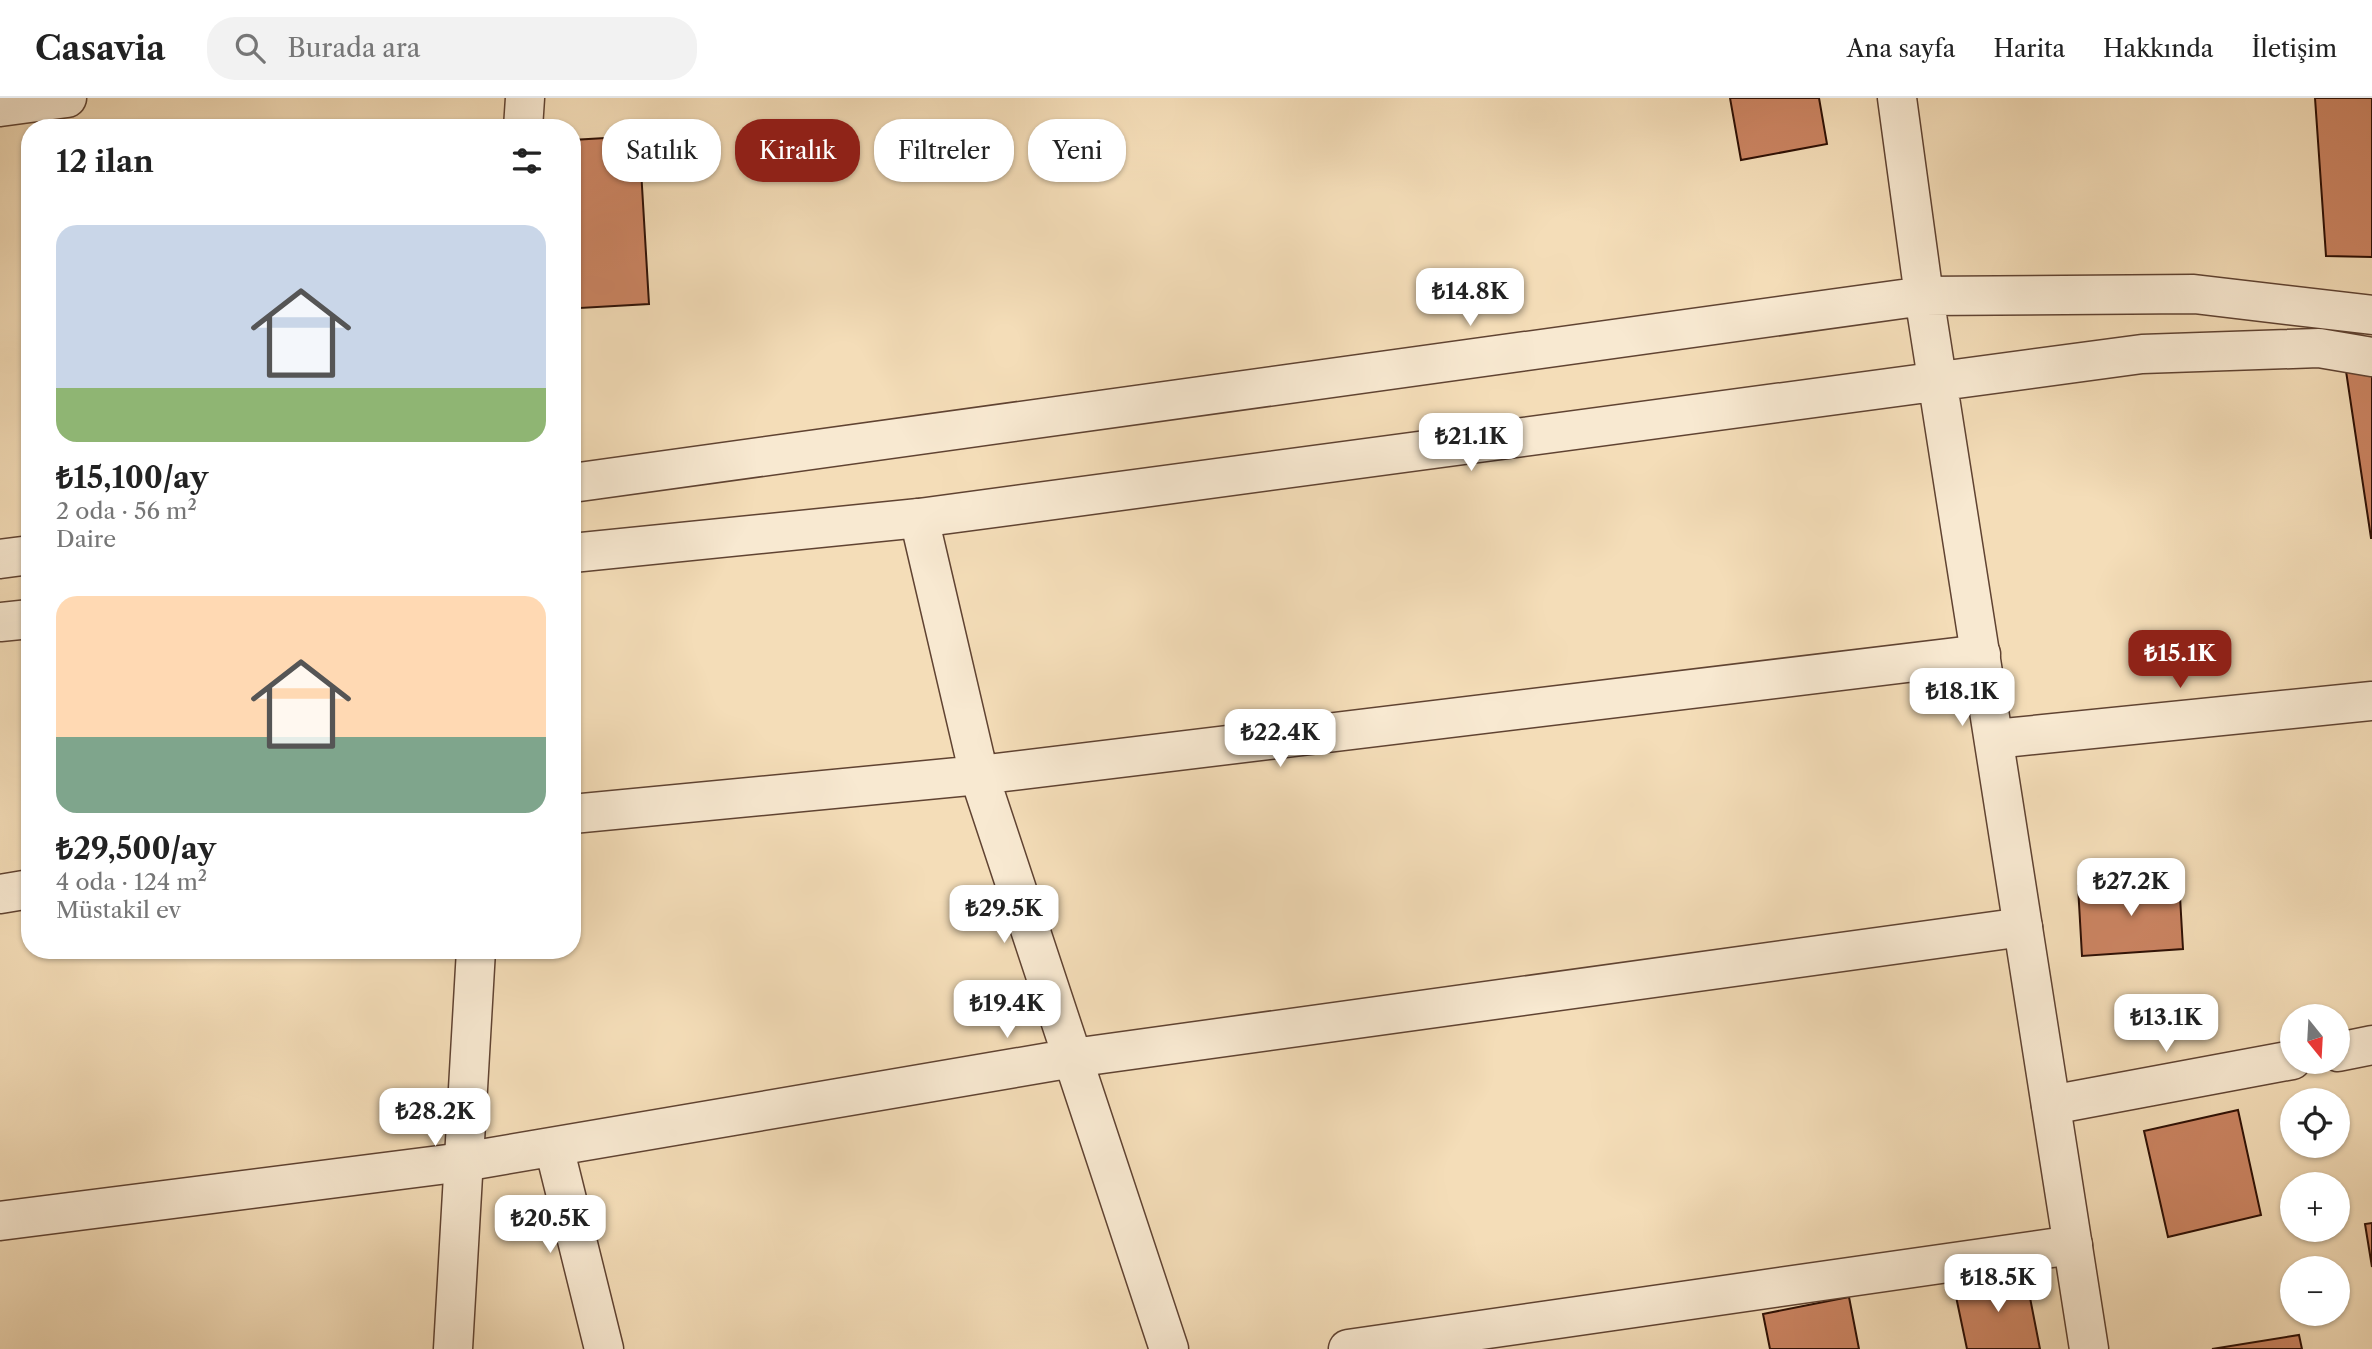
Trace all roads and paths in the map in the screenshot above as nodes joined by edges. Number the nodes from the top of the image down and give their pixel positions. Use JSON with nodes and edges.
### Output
{"nodes":[{"id":1,"x":67,"y":98,"type":"edge"},
{"id":2,"x":525,"y":98,"type":"edge"},
{"id":3,"x":1897,"y":98,"type":"edge"},
{"id":4,"x":0,"y":107,"type":"edge"},
{"id":5,"x":524,"y":119,"type":"edge"},
{"id":6,"x":1924,"y":296,"type":"junction"},
{"id":7,"x":2372,"y":314,"type":"edge"},
{"id":8,"x":2372,"y":358,"type":"edge"},
{"id":9,"x":1938,"y":380,"type":"junction"},
{"id":10,"x":581,"y":482,"type":"edge"},
{"id":11,"x":919,"y":518,"type":"junction"},
{"id":12,"x":581,"y":552,"type":"edge"},
{"id":13,"x":21,"y":556,"type":"edge"},
{"id":14,"x":0,"y":559,"type":"edge"},
{"id":15,"x":21,"y":620,"type":"edge"},
{"id":16,"x":0,"y":622,"type":"edge"},
{"id":17,"x":1980,"y":654,"type":"junction"},
{"id":18,"x":2372,"y":701,"type":"edge"},
{"id":19,"x":1994,"y":739,"type":"junction"},
{"id":20,"x":979,"y":775,"type":"junction"},
{"id":21,"x":581,"y":813,"type":"edge"},
{"id":22,"x":21,"y":891,"type":"edge"},
{"id":23,"x":0,"y":894,"type":"edge"},
{"id":24,"x":2023,"y":927,"type":"junction"},
{"id":25,"x":475,"y":959,"type":"edge"},
{"id":26,"x":2372,"y":1045,"type":"edge"},
{"id":27,"x":2350,"y":1050,"type":"edge"},
{"id":28,"x":1073,"y":1058,"type":"junction"},
{"id":29,"x":2280,"y":1062,"type":"edge"},
{"id":30,"x":2051,"y":1105,"type":"junction"},
{"id":31,"x":554,"y":1147,"type":"junction"},
{"id":32,"x":463,"y":1163,"type":"junction"},
{"id":33,"x":0,"y":1221,"type":"edge"},
{"id":34,"x":2073,"y":1245,"type":"junction"},
{"id":35,"x":453,"y":1349,"type":"edge"},
{"id":36,"x":604,"y":1349,"type":"edge"},
{"id":37,"x":1169,"y":1349,"type":"edge"},
{"id":38,"x":1349,"y":1349,"type":"edge"},
{"id":39,"x":2089,"y":1349,"type":"edge"}],
"edges":[{"from":1,"to":4,"type":"street"},
{"from":2,"to":5,"type":"street"},
{"from":3,"to":6,"type":"street"},
{"from":6,"to":7,"type":"street"},
{"from":6,"to":9,"type":"street"},
{"from":6,"to":10,"type":"street"},
{"from":8,"to":9,"type":"street"},
{"from":9,"to":11,"type":"street"},
{"from":9,"to":17,"type":"street"},
{"from":11,"to":12,"type":"street"},
{"from":11,"to":20,"type":"street"},
{"from":13,"to":14,"type":"street"},
{"from":15,"to":16,"type":"street"},
{"from":17,"to":19,"type":"street"},
{"from":17,"to":20,"type":"street"},
{"from":18,"to":19,"type":"street"},
{"from":19,"to":24,"type":"street"},
{"from":20,"to":21,"type":"street"},
{"from":20,"to":28,"type":"street"},
{"from":22,"to":23,"type":"street"},
{"from":24,"to":28,"type":"street"},
{"from":24,"to":30,"type":"street"},
{"from":25,"to":32,"type":"street"},
{"from":26,"to":27,"type":"street"},
{"from":28,"to":31,"type":"street"},
{"from":28,"to":37,"type":"street"},
{"from":29,"to":30,"type":"street"},
{"from":30,"to":34,"type":"street"},
{"from":31,"to":32,"type":"street"},
{"from":31,"to":36,"type":"street"},
{"from":32,"to":33,"type":"street"},
{"from":32,"to":35,"type":"street"},
{"from":34,"to":38,"type":"street"},
{"from":34,"to":39,"type":"street"}]}
